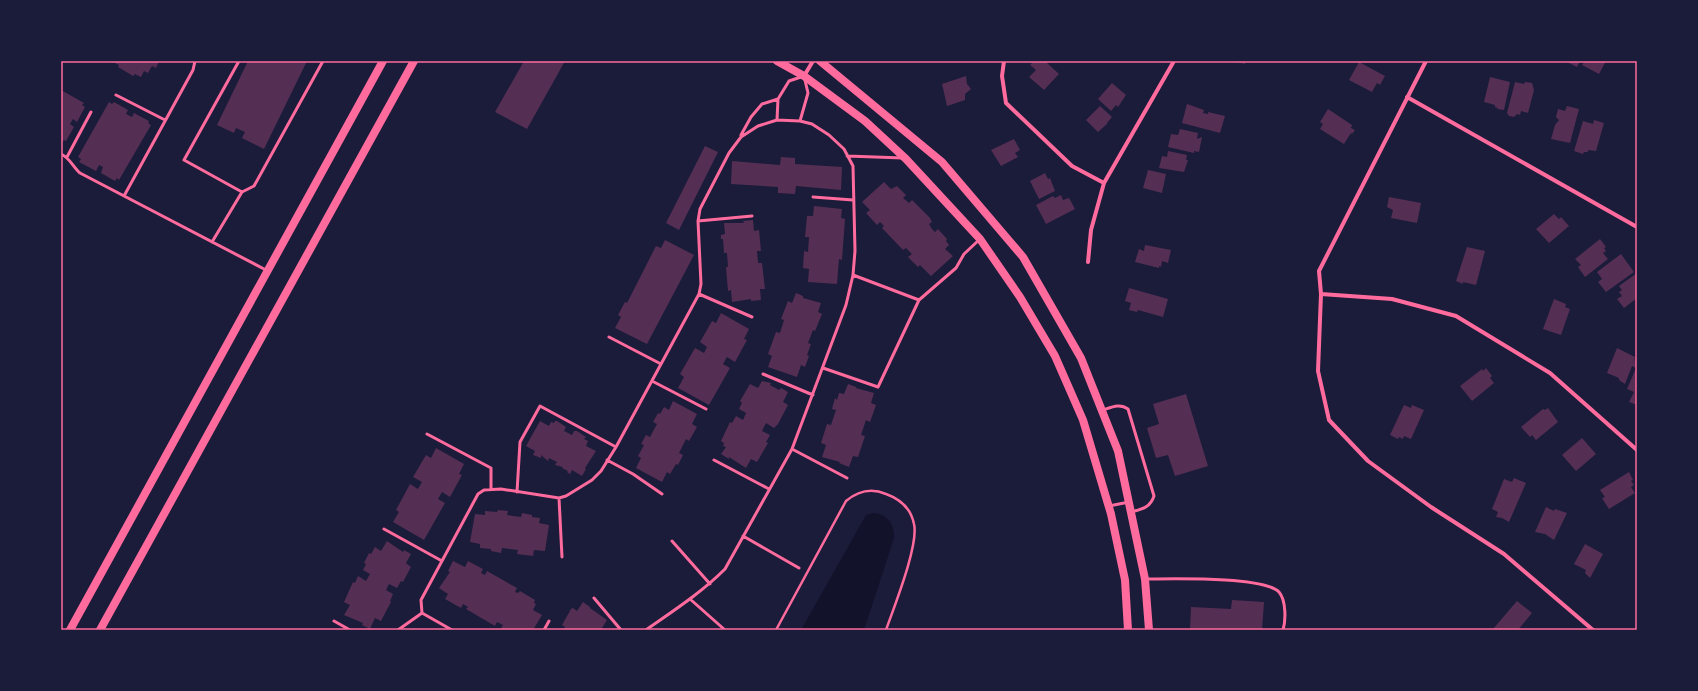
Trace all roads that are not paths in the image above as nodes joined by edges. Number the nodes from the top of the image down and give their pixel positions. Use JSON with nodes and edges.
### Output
{"nodes":[{"id":1,"x":195,"y":61,"type":"edge"},
{"id":2,"x":239,"y":61,"type":"edge"},
{"id":3,"x":323,"y":61,"type":"edge"},
{"id":4,"x":383,"y":61,"type":"edge"},
{"id":5,"x":414,"y":61,"type":"edge"},
{"id":6,"x":777,"y":61,"type":"edge"},
{"id":7,"x":813,"y":61,"type":"edge"},
{"id":8,"x":820,"y":61,"type":"edge"},
{"id":9,"x":1004,"y":61,"type":"edge"},
{"id":10,"x":1174,"y":61,"type":"edge"},
{"id":11,"x":1426,"y":61,"type":"edge"},
{"id":12,"x":804,"y":76,"type":"junction"},
{"id":13,"x":116,"y":95,"type":"dead end"},
{"id":14,"x":1407,"y":97,"type":"junction"},
{"id":15,"x":778,"y":99,"type":"junction"},
{"id":16,"x":91,"y":112,"type":"dead end"},
{"id":17,"x":165,"y":120,"type":"junction"},
{"id":18,"x":777,"y":120,"type":"junction"},
{"id":19,"x":800,"y":121,"type":"junction"},
{"id":20,"x":741,"y":137,"type":"junction"},
{"id":21,"x":61,"y":154,"type":"edge"},
{"id":22,"x":67,"y":156,"type":"junction"},
{"id":23,"x":847,"y":156,"type":"junction"},
{"id":24,"x":906,"y":159,"type":"junction"},
{"id":25,"x":1104,"y":183,"type":"junction"},
{"id":26,"x":242,"y":192,"type":"junction"},
{"id":27,"x":124,"y":196,"type":"junction"},
{"id":28,"x":813,"y":197,"type":"dead end"},
{"id":29,"x":853,"y":200,"type":"junction"},
{"id":30,"x":752,"y":216,"type":"dead end"},
{"id":31,"x":698,"y":221,"type":"junction"},
{"id":32,"x":1637,"y":227,"type":"edge"},
{"id":33,"x":980,"y":240,"type":"junction"},
{"id":34,"x":212,"y":242,"type":"junction"},
{"id":35,"x":1088,"y":262,"type":"dead end"},
{"id":36,"x":268,"y":271,"type":"junction"},
{"id":37,"x":853,"y":275,"type":"junction"},
{"id":38,"x":699,"y":294,"type":"junction"},
{"id":39,"x":1320,"y":294,"type":"junction"},
{"id":40,"x":919,"y":300,"type":"junction"},
{"id":41,"x":752,"y":318,"type":"dead end"},
{"id":42,"x":609,"y":337,"type":"dead end"},
{"id":43,"x":661,"y":364,"type":"junction"},
{"id":44,"x":823,"y":368,"type":"junction"},
{"id":45,"x":763,"y":374,"type":"dead end"},
{"id":46,"x":652,"y":381,"type":"junction"},
{"id":47,"x":813,"y":395,"type":"junction"},
{"id":48,"x":706,"y":409,"type":"dead end"},
{"id":49,"x":1102,"y":410,"type":"junction"},
{"id":50,"x":427,"y":434,"type":"dead end"},
{"id":51,"x":616,"y":446,"type":"junction"},
{"id":52,"x":792,"y":449,"type":"junction"},
{"id":53,"x":1637,"y":450,"type":"edge"},
{"id":54,"x":607,"y":460,"type":"junction"},
{"id":55,"x":714,"y":460,"type":"dead end"},
{"id":56,"x":847,"y":478,"type":"dead end"},
{"id":57,"x":491,"y":489,"type":"junction"},
{"id":58,"x":769,"y":490,"type":"junction"},
{"id":59,"x":517,"y":492,"type":"junction"},
{"id":60,"x":662,"y":494,"type":"dead end"},
{"id":61,"x":559,"y":498,"type":"junction"},
{"id":62,"x":1129,"y":502,"type":"junction"},
{"id":63,"x":1108,"y":506,"type":"junction"},
{"id":64,"x":1131,"y":512,"type":"junction"},
{"id":65,"x":384,"y":529,"type":"dead end"},
{"id":66,"x":743,"y":536,"type":"junction"},
{"id":67,"x":672,"y":541,"type":"dead end"},
{"id":68,"x":562,"y":557,"type":"dead end"},
{"id":69,"x":442,"y":561,"type":"junction"},
{"id":70,"x":799,"y":568,"type":"dead end"},
{"id":71,"x":1146,"y":579,"type":"junction"},
{"id":72,"x":710,"y":584,"type":"junction"},
{"id":73,"x":594,"y":598,"type":"dead end"},
{"id":74,"x":690,"y":599,"type":"junction"},
{"id":75,"x":422,"y":613,"type":"junction"},
{"id":76,"x":334,"y":621,"type":"dead end"},
{"id":77,"x":549,"y":621,"type":"dead end"},
{"id":78,"x":70,"y":630,"type":"edge"},
{"id":79,"x":100,"y":630,"type":"edge"},
{"id":80,"x":350,"y":630,"type":"edge"},
{"id":81,"x":398,"y":630,"type":"edge"},
{"id":82,"x":452,"y":630,"type":"edge"},
{"id":83,"x":544,"y":630,"type":"edge"},
{"id":84,"x":620,"y":630,"type":"edge"},
{"id":85,"x":646,"y":630,"type":"edge"},
{"id":86,"x":725,"y":630,"type":"edge"},
{"id":87,"x":1128,"y":630,"type":"edge"},
{"id":88,"x":1149,"y":630,"type":"edge"},
{"id":89,"x":1283,"y":630,"type":"edge"},
{"id":90,"x":1593,"y":630,"type":"edge"}],
"edges":[{"from":1,"to":17,"type":"lane"},
{"from":2,"to":26,"type":"lane"},
{"from":3,"to":26,"type":"lane"},
{"from":4,"to":36,"type":"main road"},
{"from":5,"to":79,"type":"main road"},
{"from":6,"to":12,"type":"main road"},
{"from":7,"to":12,"type":"street"},
{"from":8,"to":49,"type":"main road"},
{"from":9,"to":25,"type":"street"},
{"from":10,"to":25,"type":"street"},
{"from":11,"to":14,"type":"street"},
{"from":12,"to":15,"type":"lane"},
{"from":12,"to":19,"type":"lane"},
{"from":12,"to":24,"type":"main road"},
{"from":13,"to":17,"type":"lane"},
{"from":14,"to":32,"type":"street"},
{"from":14,"to":39,"type":"street"},
{"from":15,"to":18,"type":"lane"},
{"from":15,"to":20,"type":"lane"},
{"from":16,"to":22,"type":"lane"},
{"from":17,"to":27,"type":"lane"},
{"from":18,"to":19,"type":"lane"},
{"from":18,"to":20,"type":"lane"},
{"from":19,"to":23,"type":"lane"},
{"from":20,"to":31,"type":"lane"},
{"from":21,"to":22,"type":"lane"},
{"from":22,"to":27,"type":"lane"},
{"from":23,"to":24,"type":"lane"},
{"from":23,"to":29,"type":"lane"},
{"from":24,"to":33,"type":"main road"},
{"from":25,"to":35,"type":"street"},
{"from":26,"to":34,"type":"lane"},
{"from":27,"to":34,"type":"lane"},
{"from":28,"to":29,"type":"lane"},
{"from":29,"to":37,"type":"lane"},
{"from":30,"to":31,"type":"lane"},
{"from":31,"to":38,"type":"lane"},
{"from":33,"to":40,"type":"lane"},
{"from":33,"to":63,"type":"main road"},
{"from":34,"to":36,"type":"lane"},
{"from":36,"to":78,"type":"main road"},
{"from":37,"to":40,"type":"lane"},
{"from":37,"to":44,"type":"lane"},
{"from":38,"to":41,"type":"lane"},
{"from":38,"to":43,"type":"lane"},
{"from":39,"to":53,"type":"street"},
{"from":39,"to":90,"type":"street"},
{"from":40,"to":44,"type":"lane"},
{"from":42,"to":43,"type":"lane"},
{"from":43,"to":46,"type":"lane"},
{"from":44,"to":47,"type":"lane"},
{"from":45,"to":47,"type":"lane"},
{"from":46,"to":48,"type":"lane"},
{"from":46,"to":51,"type":"lane"},
{"from":47,"to":52,"type":"lane"},
{"from":49,"to":62,"type":"main road"},
{"from":49,"to":64,"type":"lane"},
{"from":50,"to":57,"type":"lane"},
{"from":51,"to":54,"type":"lane"},
{"from":51,"to":59,"type":"lane"},
{"from":52,"to":56,"type":"lane"},
{"from":52,"to":58,"type":"lane"},
{"from":54,"to":60,"type":"lane"},
{"from":54,"to":61,"type":"lane"},
{"from":55,"to":58,"type":"lane"},
{"from":57,"to":59,"type":"lane"},
{"from":57,"to":69,"type":"lane"},
{"from":58,"to":66,"type":"lane"},
{"from":59,"to":61,"type":"lane"},
{"from":61,"to":68,"type":"lane"},
{"from":62,"to":63,"type":"lane"},
{"from":62,"to":64,"type":"main road"},
{"from":63,"to":87,"type":"main road"},
{"from":64,"to":71,"type":"main road"},
{"from":65,"to":69,"type":"lane"},
{"from":66,"to":70,"type":"lane"},
{"from":66,"to":72,"type":"lane"},
{"from":67,"to":72,"type":"lane"},
{"from":69,"to":75,"type":"lane"},
{"from":71,"to":88,"type":"main road"},
{"from":71,"to":89,"type":"lane"},
{"from":72,"to":74,"type":"lane"},
{"from":73,"to":84,"type":"lane"},
{"from":74,"to":85,"type":"lane"},
{"from":74,"to":86,"type":"lane"},
{"from":75,"to":81,"type":"lane"},
{"from":75,"to":82,"type":"lane"},
{"from":76,"to":80,"type":"lane"},
{"from":77,"to":83,"type":"lane"}]}
